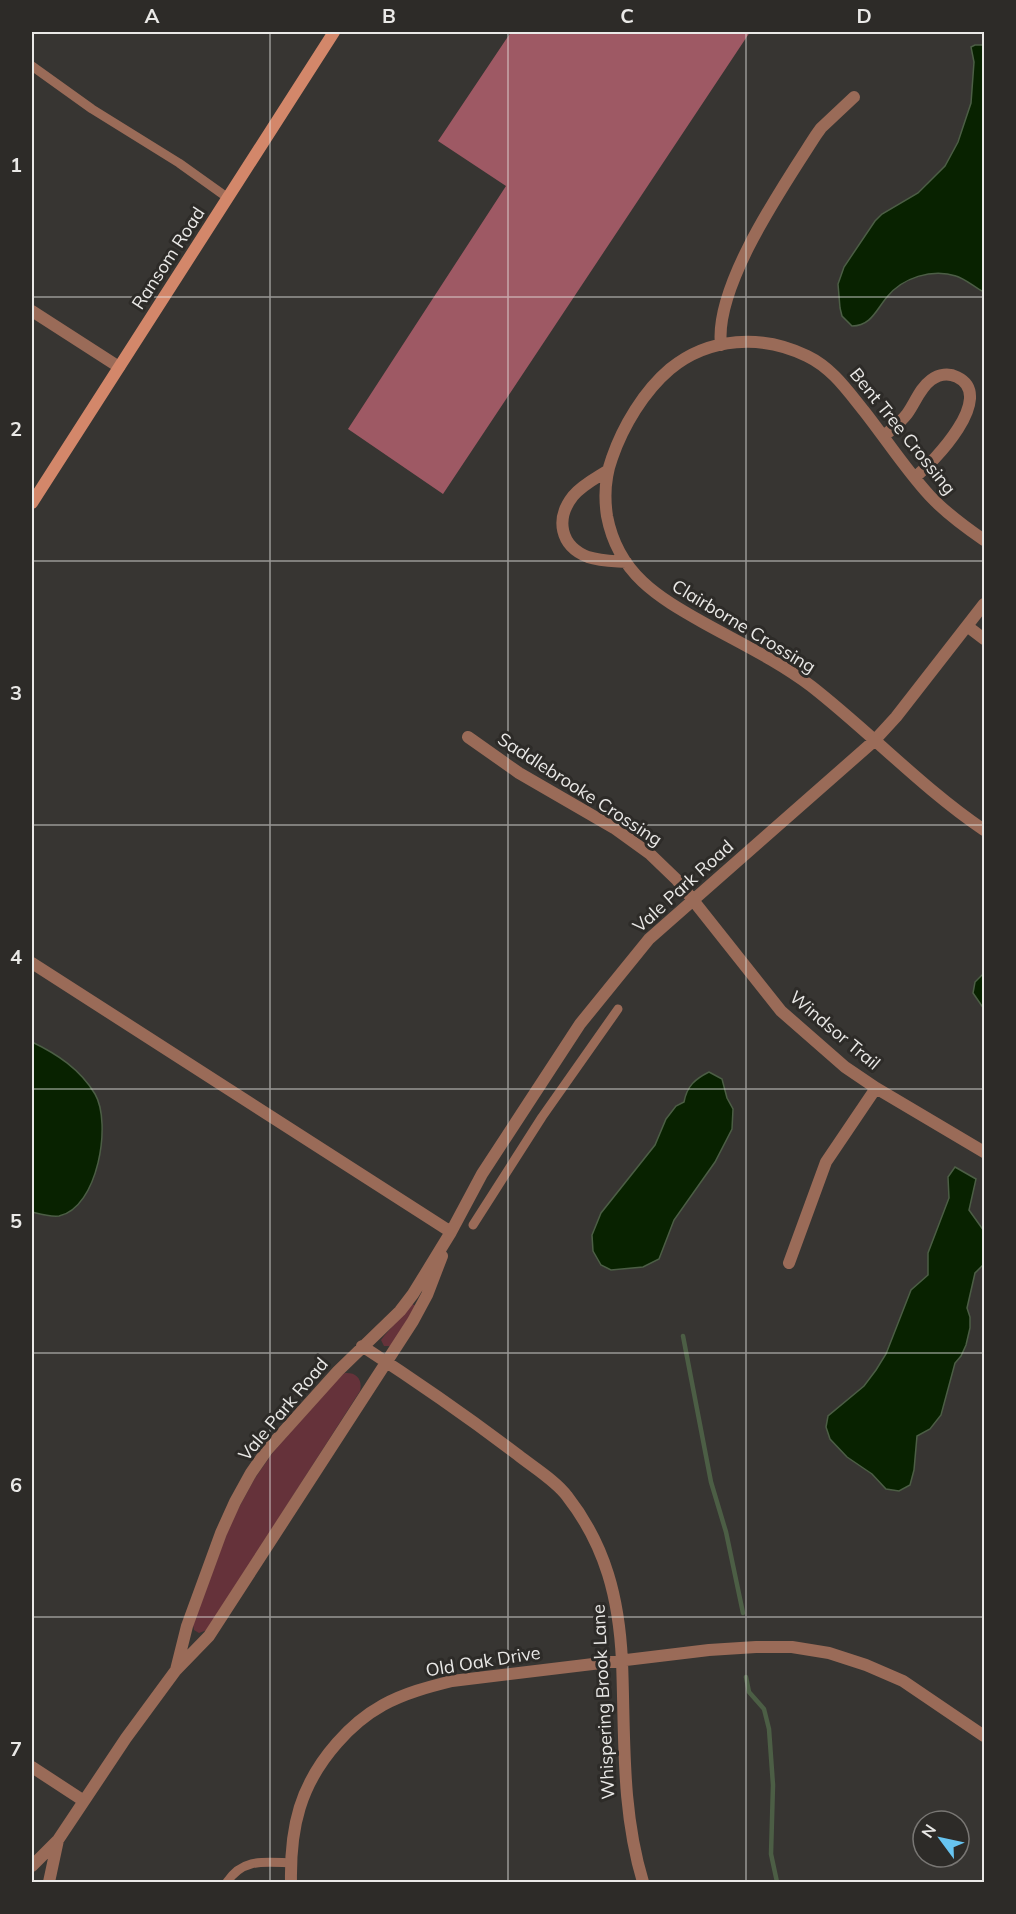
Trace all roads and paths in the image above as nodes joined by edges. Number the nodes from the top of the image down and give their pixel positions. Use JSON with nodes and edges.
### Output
{"nodes":[{"id":1,"x":334,"y":32,"type":"edge"},
{"id":2,"x":32,"y":66,"type":"edge"},
{"id":3,"x":854,"y":97,"type":"dead end"},
{"id":4,"x":228,"y":198,"type":"junction"},
{"id":5,"x":32,"y":311,"type":"edge"},
{"id":6,"x":721,"y":345,"type":"junction"},
{"id":7,"x":119,"y":367,"type":"junction"},
{"id":8,"x":884,"y":436,"type":"junction"},
{"id":9,"x":607,"y":471,"type":"junction"},
{"id":10,"x":915,"y":477,"type":"junction"},
{"id":11,"x":32,"y":503,"type":"edge"},
{"id":12,"x":984,"y":540,"type":"edge"},
{"id":13,"x":626,"y":562,"type":"junction"},
{"id":14,"x":984,"y":604,"type":"edge"},
{"id":15,"x":967,"y":626,"type":"junction"},
{"id":16,"x":984,"y":639,"type":"edge"},
{"id":17,"x":468,"y":736,"type":"dead end"},
{"id":18,"x":874,"y":741,"type":"junction"},
{"id":19,"x":984,"y":830,"type":"edge"},
{"id":20,"x":693,"y":901,"type":"junction"},
{"id":21,"x":32,"y":963,"type":"edge"},
{"id":22,"x":618,"y":1009,"type":"dead end"},
{"id":23,"x":876,"y":1088,"type":"junction"},
{"id":24,"x":525,"y":1107,"type":"junction"},
{"id":25,"x":542,"y":1118,"type":"junction"},
{"id":26,"x":984,"y":1152,"type":"edge"},
{"id":27,"x":473,"y":1225,"type":"dead end"},
{"id":28,"x":451,"y":1232,"type":"junction"},
{"id":29,"x":789,"y":1263,"type":"dead end"},
{"id":30,"x":362,"y":1346,"type":"junction"},
{"id":31,"x":386,"y":1362,"type":"junction"},
{"id":32,"x":622,"y":1661,"type":"junction"},
{"id":33,"x":176,"y":1670,"type":"junction"},
{"id":34,"x":984,"y":1736,"type":"edge"},
{"id":35,"x":32,"y":1767,"type":"edge"},
{"id":36,"x":84,"y":1802,"type":"junction"},
{"id":37,"x":58,"y":1840,"type":"junction"},
{"id":38,"x":291,"y":1863,"type":"junction"},
{"id":39,"x":32,"y":1866,"type":"edge"},
{"id":40,"x":49,"y":1882,"type":"edge"},
{"id":41,"x":227,"y":1882,"type":"edge"},
{"id":42,"x":291,"y":1882,"type":"edge"},
{"id":43,"x":643,"y":1882,"type":"edge"}],
"edges":[{"from":1,"to":4,"type":"main road","name":"Ransom Road"},
{"from":2,"to":4,"type":"lane"},
{"from":3,"to":6,"type":"street"},
{"from":4,"to":7,"type":"main road","name":"Ransom Road"},
{"from":5,"to":7,"type":"street"},
{"from":6,"to":8,"type":"street","name":"Bent Tree Crossing"},
{"from":6,"to":9,"type":"street","name":"Clairborne Crossing"},
{"from":7,"to":11,"type":"main road","name":"Ransom Road"},
{"from":8,"to":10,"type":"street","name":"Bent Tree Crossing"},
{"from":8,"to":10,"type":"street"},
{"from":9,"to":13,"type":"street","name":"Clairborne Crossing"},
{"from":9,"to":13,"type":"street"},
{"from":10,"to":12,"type":"street","name":"Bent Tree Crossing"},
{"from":13,"to":18,"type":"street","name":"Clairborne Crossing"},
{"from":14,"to":15,"type":"street","name":"Vale Park Road"},
{"from":15,"to":16,"type":"street"},
{"from":15,"to":18,"type":"street","name":"Vale Park Road"},
{"from":17,"to":20,"type":"street","name":"Saddlebrooke Crossing"},
{"from":18,"to":19,"type":"street","name":"Clairborne Crossing"},
{"from":18,"to":20,"type":"street","name":"Vale Park Road"},
{"from":20,"to":23,"type":"street","name":"Windsor Trail"},
{"from":20,"to":24,"type":"street","name":"Vale Park Road"},
{"from":21,"to":28,"type":"street"},
{"from":22,"to":25,"type":"lane"},
{"from":23,"to":26,"type":"street","name":"Windsor Trail"},
{"from":23,"to":29,"type":"street"},
{"from":24,"to":25,"type":"lane"},
{"from":24,"to":28,"type":"street","name":"Vale Park Road"},
{"from":25,"to":27,"type":"lane"},
{"from":28,"to":30,"type":"street","name":"Vale Park Road"},
{"from":28,"to":31,"type":"street","name":"Vale Park Road"},
{"from":30,"to":31,"type":"street","name":"Whispering Brook Lane"},
{"from":30,"to":33,"type":"street","name":"Vale Park Road"},
{"from":31,"to":32,"type":"street","name":"Whispering Brook Lane"},
{"from":31,"to":33,"type":"street","name":"Vale Park Road"},
{"from":32,"to":34,"type":"street","name":"Old Oak Drive"},
{"from":32,"to":38,"type":"street","name":"Old Oak Drive"},
{"from":32,"to":43,"type":"street","name":"Whispering Brook Lane"},
{"from":33,"to":36,"type":"street","name":"Vale Park Road"},
{"from":35,"to":36,"type":"street"},
{"from":36,"to":37,"type":"street","name":"Vale Park Road"},
{"from":37,"to":39,"type":"street","name":"Vale Park Road"},
{"from":37,"to":40,"type":"street","name":"Vale Park Road"},
{"from":38,"to":41,"type":"lane"},
{"from":38,"to":42,"type":"street","name":"Old Oak Drive"}]}
